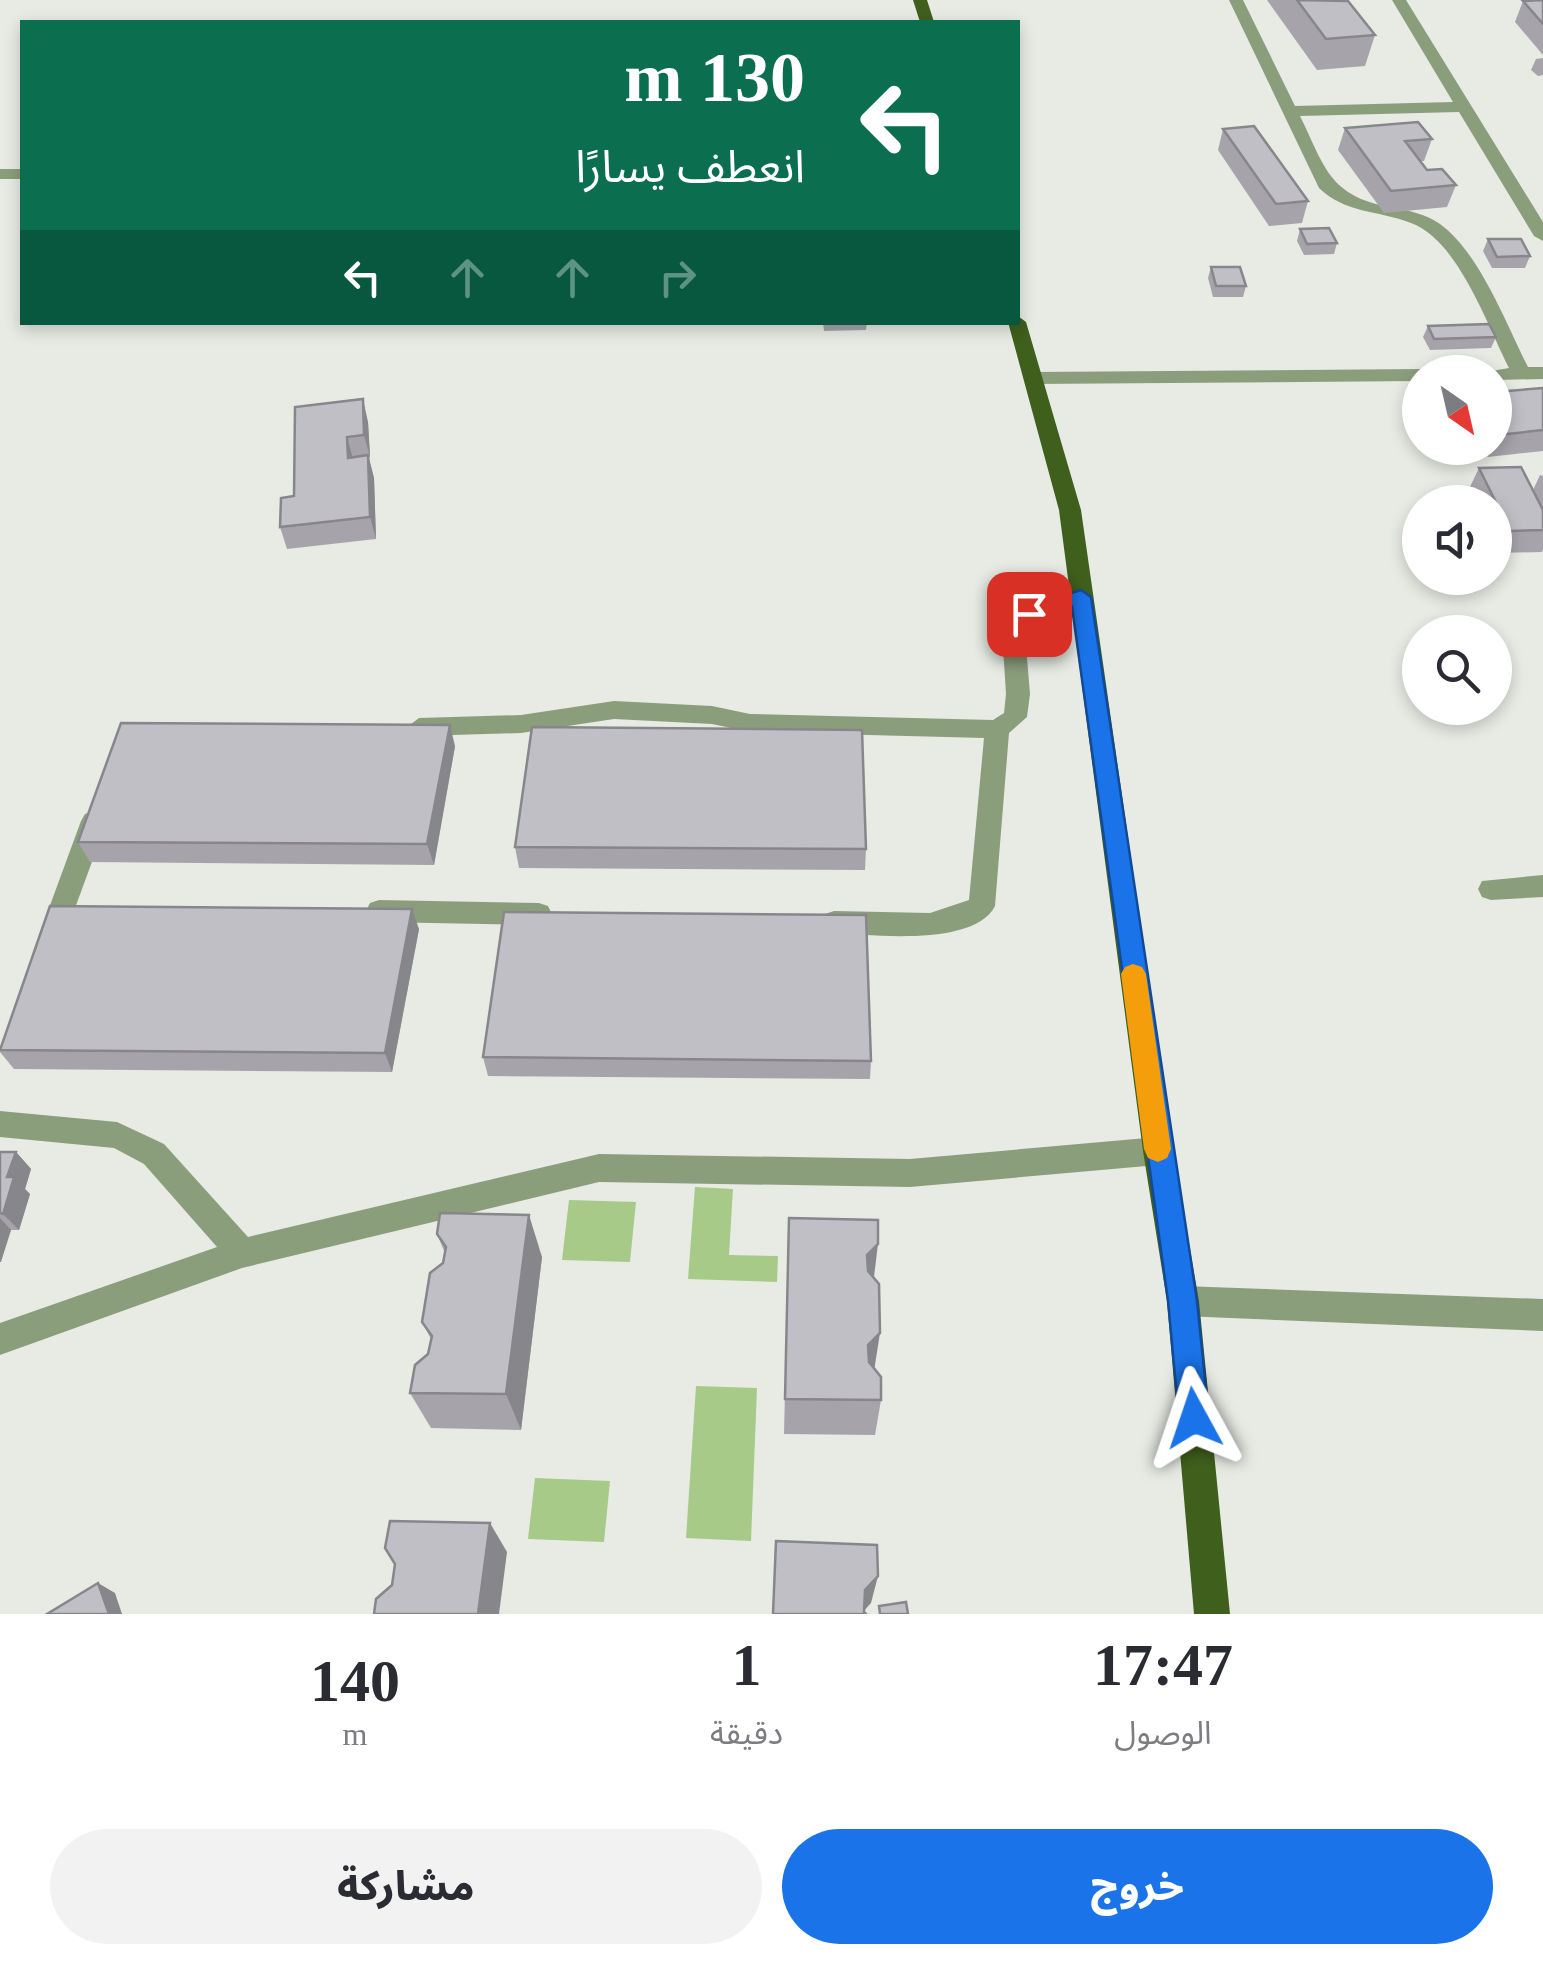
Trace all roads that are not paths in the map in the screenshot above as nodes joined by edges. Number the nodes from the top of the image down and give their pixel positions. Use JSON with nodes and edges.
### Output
{"nodes":[{"id":1,"x":1236,"y":0,"type":"edge"},
{"id":2,"x":1399,"y":0,"type":"edge"},
{"id":3,"x":1464,"y":107,"type":"junction"},
{"id":4,"x":1290,"y":111,"type":"junction"},
{"id":5,"x":1543,"y":236,"type":"edge"},
{"id":6,"x":1018,"y":325,"type":"edge"},
{"id":7,"x":1532,"y":374,"type":"edge"},
{"id":8,"x":1402,"y":375,"type":"edge"},
{"id":9,"x":1034,"y":378,"type":"junction"},
{"id":10,"x":1081,"y":597,"type":"junction"},
{"id":11,"x":402,"y":727,"type":"edge"},
{"id":12,"x":997,"y":730,"type":"junction"},
{"id":13,"x":102,"y":798,"type":"edge"},
{"id":14,"x":1543,"y":886,"type":"edge"},
{"id":15,"x":1491,"y":889,"type":"dead end"},
{"id":16,"x":354,"y":910,"type":"edge"},
{"id":17,"x":568,"y":915,"type":"edge"},
{"id":18,"x":805,"y":921,"type":"edge"},
{"id":19,"x":43,"y":957,"type":"edge"},
{"id":20,"x":0,"y":1124,"type":"edge"},
{"id":21,"x":1158,"y":1151,"type":"junction"},
{"id":22,"x":242,"y":1254,"type":"junction"},
{"id":23,"x":1182,"y":1301,"type":"junction"},
{"id":24,"x":1543,"y":1315,"type":"edge"},
{"id":25,"x":0,"y":1339,"type":"edge"},
{"id":26,"x":1212,"y":1614,"type":"edge"}],
"edges":[{"from":1,"to":4,"type":"street"},
{"from":2,"to":3,"type":"street"},
{"from":3,"to":4,"type":"street"},
{"from":3,"to":5,"type":"street"},
{"from":4,"to":7,"type":"street"},
{"from":6,"to":9,"type":"main road"},
{"from":8,"to":9,"type":"street"},
{"from":9,"to":10,"type":"main road"},
{"from":10,"to":12,"type":"street"},
{"from":10,"to":21,"type":"main road"},
{"from":11,"to":12,"type":"street"},
{"from":12,"to":18,"type":"street"},
{"from":13,"to":19,"type":"street"},
{"from":14,"to":15,"type":"street"},
{"from":16,"to":17,"type":"street"},
{"from":20,"to":22,"type":"street"},
{"from":21,"to":22,"type":"street"},
{"from":21,"to":23,"type":"main road"},
{"from":22,"to":25,"type":"street"},
{"from":23,"to":24,"type":"street"},
{"from":23,"to":26,"type":"main road"}]}
